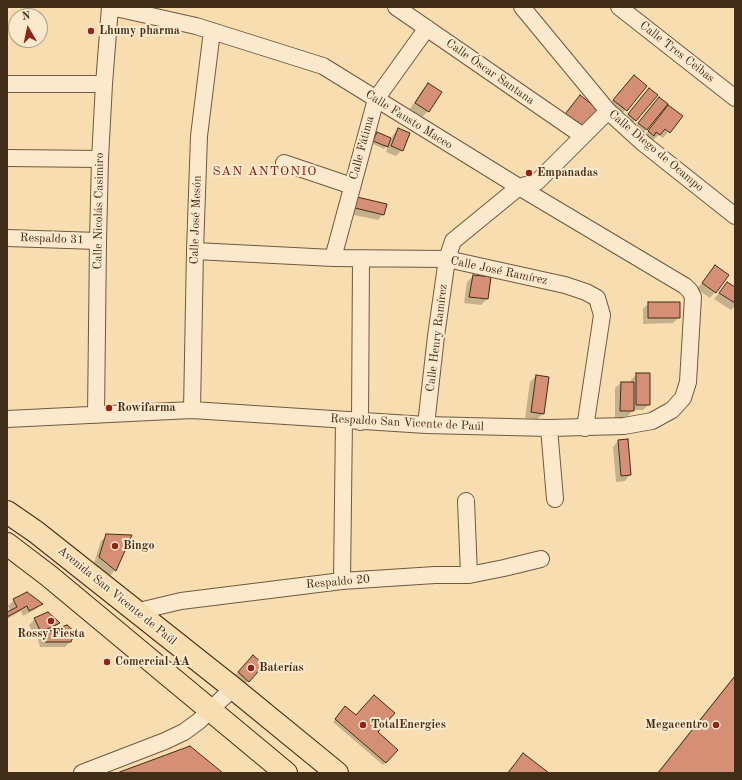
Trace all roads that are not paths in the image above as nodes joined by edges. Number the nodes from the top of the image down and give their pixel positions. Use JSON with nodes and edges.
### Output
{"nodes":[{"id":1,"x":111,"y":7,"type":"edge"},
{"id":2,"x":396,"y":7,"type":"edge"},
{"id":3,"x":522,"y":7,"type":"edge"},
{"id":4,"x":619,"y":7,"type":"edge"},
{"id":5,"x":129,"y":9,"type":"edge"},
{"id":6,"x":427,"y":28,"type":"junction"},
{"id":7,"x":212,"y":31,"type":"junction"},
{"id":8,"x":7,"y":84,"type":"edge"},
{"id":9,"x":104,"y":84,"type":"junction"},
{"id":10,"x":735,"y":98,"type":"edge"},
{"id":11,"x":376,"y":99,"type":"junction"},
{"id":12,"x":608,"y":111,"type":"junction"},
{"id":13,"x":583,"y":136,"type":"junction"},
{"id":14,"x":7,"y":158,"type":"edge"},
{"id":15,"x":100,"y":159,"type":"junction"},
{"id":16,"x":284,"y":163,"type":"dead end"},
{"id":17,"x":352,"y":186,"type":"junction"},
{"id":18,"x":519,"y":187,"type":"junction"},
{"id":19,"x":735,"y":216,"type":"edge"},
{"id":20,"x":7,"y":238,"type":"edge"},
{"id":21,"x":98,"y":240,"type":"junction"},
{"id":22,"x":194,"y":251,"type":"junction"},
{"id":23,"x":333,"y":258,"type":"junction"},
{"id":24,"x":361,"y":259,"type":"junction"},
{"id":25,"x":447,"y":259,"type":"junction"},
{"id":26,"x":685,"y":286,"type":"joint"},
{"id":27,"x":192,"y":410,"type":"junction"},
{"id":28,"x":96,"y":415,"type":"junction"},
{"id":29,"x":7,"y":419,"type":"edge"},
{"id":30,"x":344,"y":420,"type":"junction"},
{"id":31,"x":360,"y":422,"type":"junction"},
{"id":32,"x":426,"y":425,"type":"junction"},
{"id":33,"x":549,"y":428,"type":"junction"},
{"id":34,"x":585,"y":428,"type":"junction"},
{"id":35,"x":555,"y":499,"type":"dead end"},
{"id":36,"x":466,"y":501,"type":"dead end"},
{"id":37,"x":7,"y":512,"type":"edge"},
{"id":38,"x":7,"y":544,"type":"edge"},
{"id":39,"x":541,"y":559,"type":"dead end"},
{"id":40,"x":469,"y":575,"type":"junction"},
{"id":41,"x":342,"y":581,"type":"junction"},
{"id":42,"x":135,"y":612,"type":"junction"},
{"id":43,"x":233,"y":688,"type":"junction"},
{"id":44,"x":210,"y":710,"type":"junction"},
{"id":45,"x":82,"y":773,"type":"edge"},
{"id":46,"x":286,"y":773,"type":"edge"},
{"id":47,"x":337,"y":773,"type":"edge"}],
"edges":[{"from":1,"to":5,"type":"street","name":"Calle Fausto Maceo"},
{"from":1,"to":9,"type":"street","name":"Calle Nicolás Casimiro"},
{"from":2,"to":6,"type":"street","name":"Calle Óscar Santana"},
{"from":3,"to":12,"type":"street","name":"Calle Diego de Ocampo"},
{"from":4,"to":10,"type":"street","name":"Calle Tres Ceibas"},
{"from":5,"to":7,"type":"street","name":"Calle Fausto Maceo"},
{"from":6,"to":11,"type":"street","name":"Calle Fátima"},
{"from":6,"to":13,"type":"street","name":"Calle Óscar Santana"},
{"from":7,"to":11,"type":"street","name":"Calle Fausto Maceo"},
{"from":7,"to":22,"type":"street","name":"Calle José Mesón"},
{"from":8,"to":9,"type":"street"},
{"from":9,"to":15,"type":"street","name":"Calle Nicolás Casimiro"},
{"from":11,"to":17,"type":"street","name":"Calle Fátima"},
{"from":11,"to":18,"type":"street","name":"Calle Fausto Maceo"},
{"from":12,"to":13,"type":"street","name":"Calle Henry Ramírez"},
{"from":12,"to":19,"type":"street","name":"Calle Diego de Ocampo"},
{"from":13,"to":18,"type":"street","name":"Calle Henry Ramírez"},
{"from":14,"to":15,"type":"street"},
{"from":15,"to":21,"type":"street","name":"Calle Nicolás Casimiro"},
{"from":16,"to":17,"type":"street"},
{"from":17,"to":23,"type":"street","name":"Calle Fátima"},
{"from":18,"to":25,"type":"street","name":"Calle Henry Ramírez"},
{"from":18,"to":26,"type":"street","name":"Calle Fausto Maceo"},
{"from":20,"to":21,"type":"street","name":"Respaldo 31"},
{"from":21,"to":28,"type":"street","name":"Calle Nicolás Casimiro"},
{"from":22,"to":23,"type":"street","name":"Calle José Ramírez"},
{"from":22,"to":27,"type":"street","name":"Calle José Mesón"},
{"from":23,"to":24,"type":"street","name":"Calle José Ramírez"},
{"from":24,"to":25,"type":"street","name":"Calle José Ramírez"},
{"from":24,"to":31,"type":"street"},
{"from":25,"to":32,"type":"street","name":"Calle Henry Ramírez"},
{"from":25,"to":34,"type":"street","name":"Calle José Ramírez"},
{"from":26,"to":34,"type":"street","name":"Respaldo San Vicente de Paúl"},
{"from":27,"to":28,"type":"street","name":"Respaldo San Vicente de Paúl"},
{"from":27,"to":30,"type":"street","name":"Respaldo San Vicente de Paúl"},
{"from":28,"to":29,"type":"street","name":"Respaldo San Vicente de Paúl"},
{"from":30,"to":31,"type":"street","name":"Respaldo San Vicente de Paúl"},
{"from":30,"to":41,"type":"street"},
{"from":31,"to":32,"type":"street","name":"Respaldo San Vicente de Paúl"},
{"from":32,"to":33,"type":"street","name":"Respaldo San Vicente de Paúl"},
{"from":33,"to":34,"type":"street","name":"Respaldo San Vicente de Paúl"},
{"from":33,"to":35,"type":"street"},
{"from":36,"to":40,"type":"street"},
{"from":37,"to":42,"type":"main road","name":"Avenida San Vicente de Paúl"},
{"from":38,"to":44,"type":"main road"},
{"from":39,"to":40,"type":"street","name":"Respaldo 20"},
{"from":40,"to":41,"type":"street","name":"Respaldo 20"},
{"from":41,"to":42,"type":"street","name":"Respaldo 20"},
{"from":42,"to":43,"type":"main road","name":"Avenida San Vicente de Paúl"},
{"from":43,"to":44,"type":"street"},
{"from":43,"to":47,"type":"main road","name":"Avenida San Vicente de Paúl"},
{"from":44,"to":45,"type":"street"},
{"from":44,"to":46,"type":"main road"}]}
